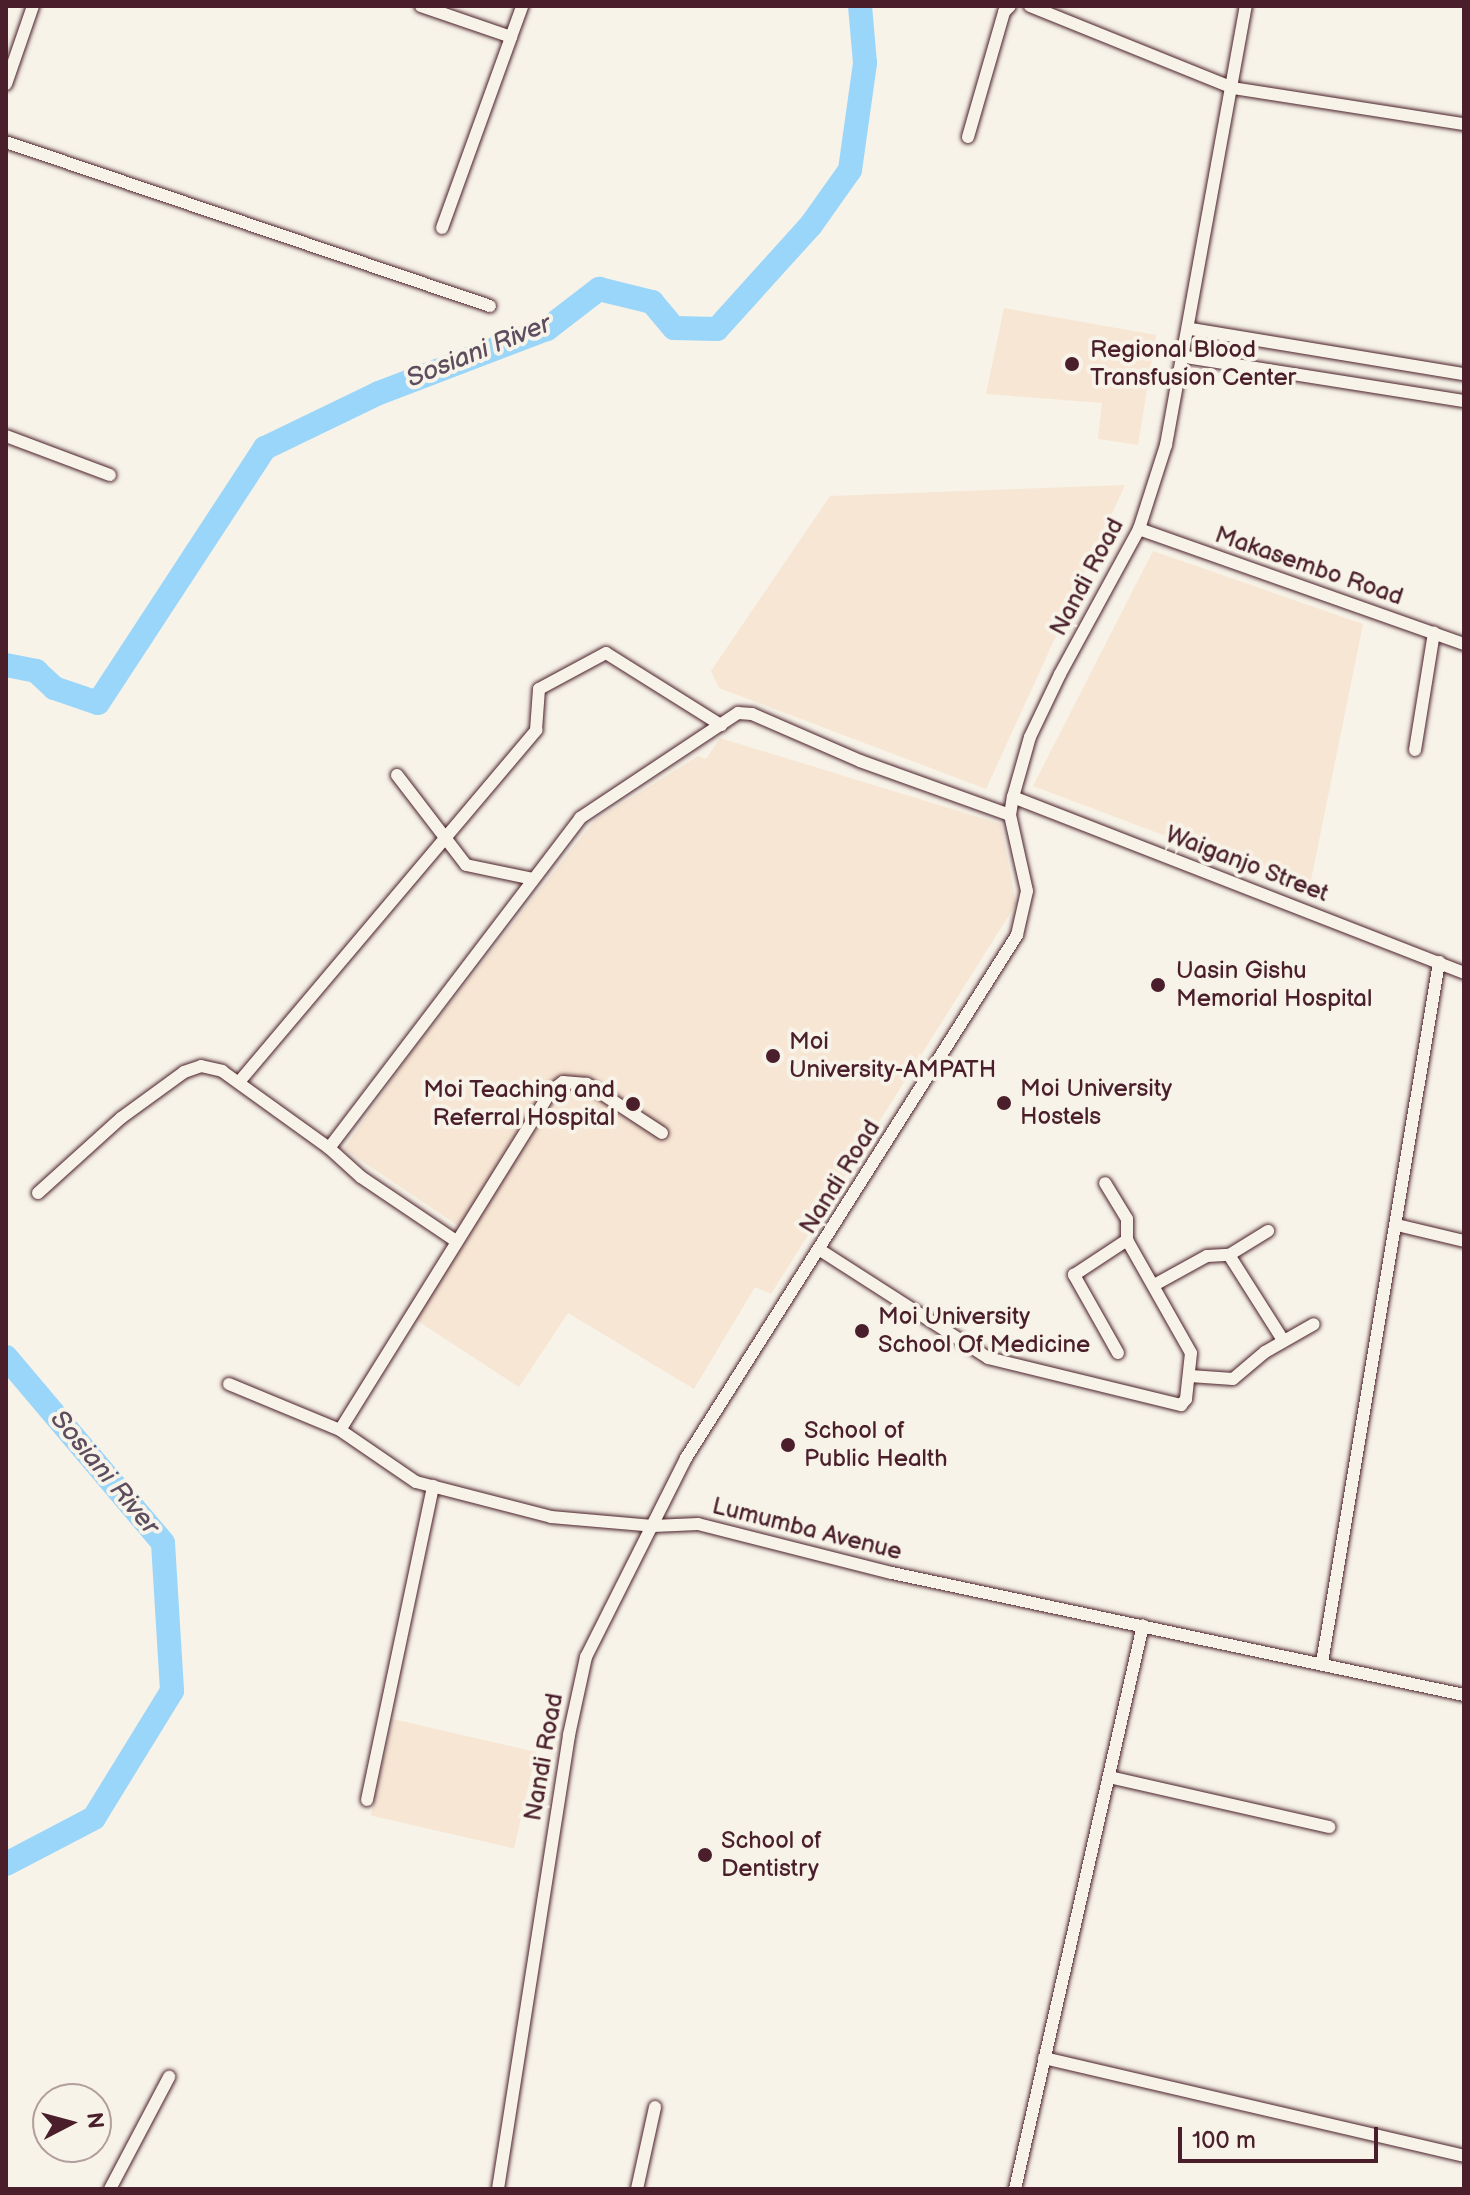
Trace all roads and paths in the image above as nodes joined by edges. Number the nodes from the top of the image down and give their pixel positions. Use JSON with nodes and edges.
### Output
{"nodes":[{"id":1,"x":33,"y":6,"type":"edge"},
{"id":2,"x":421,"y":6,"type":"edge"},
{"id":3,"x":522,"y":6,"type":"edge"},
{"id":4,"x":1010,"y":6,"type":"edge"},
{"id":5,"x":1030,"y":6,"type":"edge"},
{"id":6,"x":1246,"y":6,"type":"edge"},
{"id":7,"x":511,"y":37,"type":"junction"},
{"id":8,"x":6,"y":84,"type":"edge"},
{"id":9,"x":1233,"y":88,"type":"junction"},
{"id":10,"x":1464,"y":124,"type":"edge"},
{"id":11,"x":968,"y":137,"type":"dead end"},
{"id":12,"x":6,"y":142,"type":"edge"},
{"id":13,"x":442,"y":228,"type":"dead end"},
{"id":14,"x":490,"y":306,"type":"dead end"},
{"id":15,"x":1191,"y":329,"type":"junction"},
{"id":16,"x":1186,"y":357,"type":"junction"},
{"id":17,"x":1464,"y":374,"type":"edge"},
{"id":18,"x":1464,"y":401,"type":"edge"},
{"id":19,"x":6,"y":436,"type":"edge"},
{"id":20,"x":110,"y":475,"type":"dead end"},
{"id":21,"x":1139,"y":529,"type":"junction"},
{"id":22,"x":1434,"y":633,"type":"junction"},
{"id":23,"x":1464,"y":644,"type":"edge"},
{"id":24,"x":721,"y":725,"type":"junction"},
{"id":25,"x":1415,"y":750,"type":"dead end"},
{"id":26,"x":397,"y":775,"type":"dead end"},
{"id":27,"x":1013,"y":797,"type":"junction"},
{"id":28,"x":1010,"y":815,"type":"junction"},
{"id":29,"x":443,"y":841,"type":"junction"},
{"id":30,"x":533,"y":879,"type":"junction"},
{"id":31,"x":1439,"y":962,"type":"junction"},
{"id":32,"x":1464,"y":973,"type":"edge"},
{"id":33,"x":239,"y":1082,"type":"junction"},
{"id":34,"x":662,"y":1133,"type":"dead end"},
{"id":35,"x":329,"y":1148,"type":"junction"},
{"id":36,"x":1105,"y":1183,"type":"dead end"},
{"id":37,"x":38,"y":1193,"type":"dead end"},
{"id":38,"x":1397,"y":1225,"type":"junction"},
{"id":39,"x":1268,"y":1231,"type":"dead end"},
{"id":40,"x":1127,"y":1240,"type":"junction"},
{"id":41,"x":456,"y":1241,"type":"junction"},
{"id":42,"x":1464,"y":1241,"type":"edge"},
{"id":43,"x":820,"y":1250,"type":"junction"},
{"id":44,"x":1229,"y":1255,"type":"junction"},
{"id":45,"x":1156,"y":1284,"type":"junction"},
{"id":46,"x":1314,"y":1324,"type":"dead end"},
{"id":47,"x":1283,"y":1340,"type":"junction"},
{"id":48,"x":1118,"y":1353,"type":"dead end"},
{"id":49,"x":1190,"y":1376,"type":"junction"},
{"id":50,"x":229,"y":1384,"type":"dead end"},
{"id":51,"x":340,"y":1430,"type":"junction"},
{"id":52,"x":433,"y":1486,"type":"junction"},
{"id":53,"x":653,"y":1526,"type":"junction"},
{"id":54,"x":1143,"y":1625,"type":"junction"},
{"id":55,"x":1322,"y":1663,"type":"junction"},
{"id":56,"x":1464,"y":1695,"type":"edge"},
{"id":57,"x":1109,"y":1777,"type":"junction"},
{"id":58,"x":367,"y":1800,"type":"dead end"},
{"id":59,"x":1329,"y":1827,"type":"dead end"},
{"id":60,"x":1044,"y":2058,"type":"junction"},
{"id":61,"x":169,"y":2077,"type":"dead end"},
{"id":62,"x":655,"y":2107,"type":"dead end"},
{"id":63,"x":1464,"y":2156,"type":"edge"},
{"id":64,"x":110,"y":2189,"type":"edge"},
{"id":65,"x":498,"y":2189,"type":"edge"},
{"id":66,"x":637,"y":2189,"type":"edge"},
{"id":67,"x":1015,"y":2189,"type":"edge"}],
"edges":[{"from":1,"to":8,"type":"street"},
{"from":2,"to":7,"type":"street"},
{"from":3,"to":7,"type":"street"},
{"from":4,"to":11,"type":"street"},
{"from":5,"to":9,"type":"street"},
{"from":6,"to":9,"type":"street","name":"Nandi Road"},
{"from":7,"to":13,"type":"street"},
{"from":9,"to":10,"type":"street"},
{"from":9,"to":15,"type":"street","name":"Nandi Road"},
{"from":12,"to":14,"type":"street"},
{"from":15,"to":16,"type":"street","name":"Nandi Road"},
{"from":15,"to":17,"type":"street"},
{"from":16,"to":18,"type":"street"},
{"from":16,"to":21,"type":"street","name":"Nandi Road"},
{"from":19,"to":20,"type":"street"},
{"from":21,"to":22,"type":"street","name":"Makasembo Road"},
{"from":21,"to":27,"type":"street","name":"Nandi Road"},
{"from":22,"to":23,"type":"street","name":"Makasembo Road"},
{"from":22,"to":25,"type":"street"},
{"from":24,"to":28,"type":"street"},
{"from":24,"to":29,"type":"street"},
{"from":24,"to":30,"type":"street"},
{"from":26,"to":29,"type":"street"},
{"from":27,"to":28,"type":"street","name":"Nandi Road"},
{"from":27,"to":31,"type":"street","name":"Waiganjo Street"},
{"from":28,"to":43,"type":"street","name":"Nandi Road"},
{"from":29,"to":30,"type":"street"},
{"from":29,"to":33,"type":"street"},
{"from":30,"to":35,"type":"street"},
{"from":31,"to":32,"type":"street","name":"Waiganjo Street"},
{"from":31,"to":38,"type":"street"},
{"from":33,"to":35,"type":"street"},
{"from":33,"to":37,"type":"street"},
{"from":34,"to":41,"type":"street"},
{"from":35,"to":41,"type":"street"},
{"from":36,"to":40,"type":"street"},
{"from":38,"to":42,"type":"street"},
{"from":38,"to":55,"type":"street"},
{"from":39,"to":44,"type":"street"},
{"from":40,"to":45,"type":"street"},
{"from":40,"to":48,"type":"street"},
{"from":41,"to":51,"type":"street"},
{"from":43,"to":49,"type":"street"},
{"from":43,"to":53,"type":"street","name":"Nandi Road"},
{"from":44,"to":45,"type":"street"},
{"from":44,"to":47,"type":"street"},
{"from":45,"to":49,"type":"street"},
{"from":46,"to":47,"type":"street"},
{"from":47,"to":49,"type":"street"},
{"from":50,"to":51,"type":"street","name":"Lumumba Avenue"},
{"from":51,"to":52,"type":"street","name":"Lumumba Avenue"},
{"from":52,"to":53,"type":"street","name":"Lumumba Avenue"},
{"from":52,"to":58,"type":"street"},
{"from":53,"to":54,"type":"street","name":"Lumumba Avenue"},
{"from":53,"to":65,"type":"street","name":"Nandi Road"},
{"from":54,"to":55,"type":"street","name":"Lumumba Avenue"},
{"from":54,"to":57,"type":"street"},
{"from":55,"to":56,"type":"street","name":"Lumumba Avenue"},
{"from":57,"to":59,"type":"street"},
{"from":57,"to":60,"type":"street"},
{"from":60,"to":63,"type":"street"},
{"from":60,"to":67,"type":"street"},
{"from":61,"to":64,"type":"street"},
{"from":62,"to":66,"type":"street"}]}
